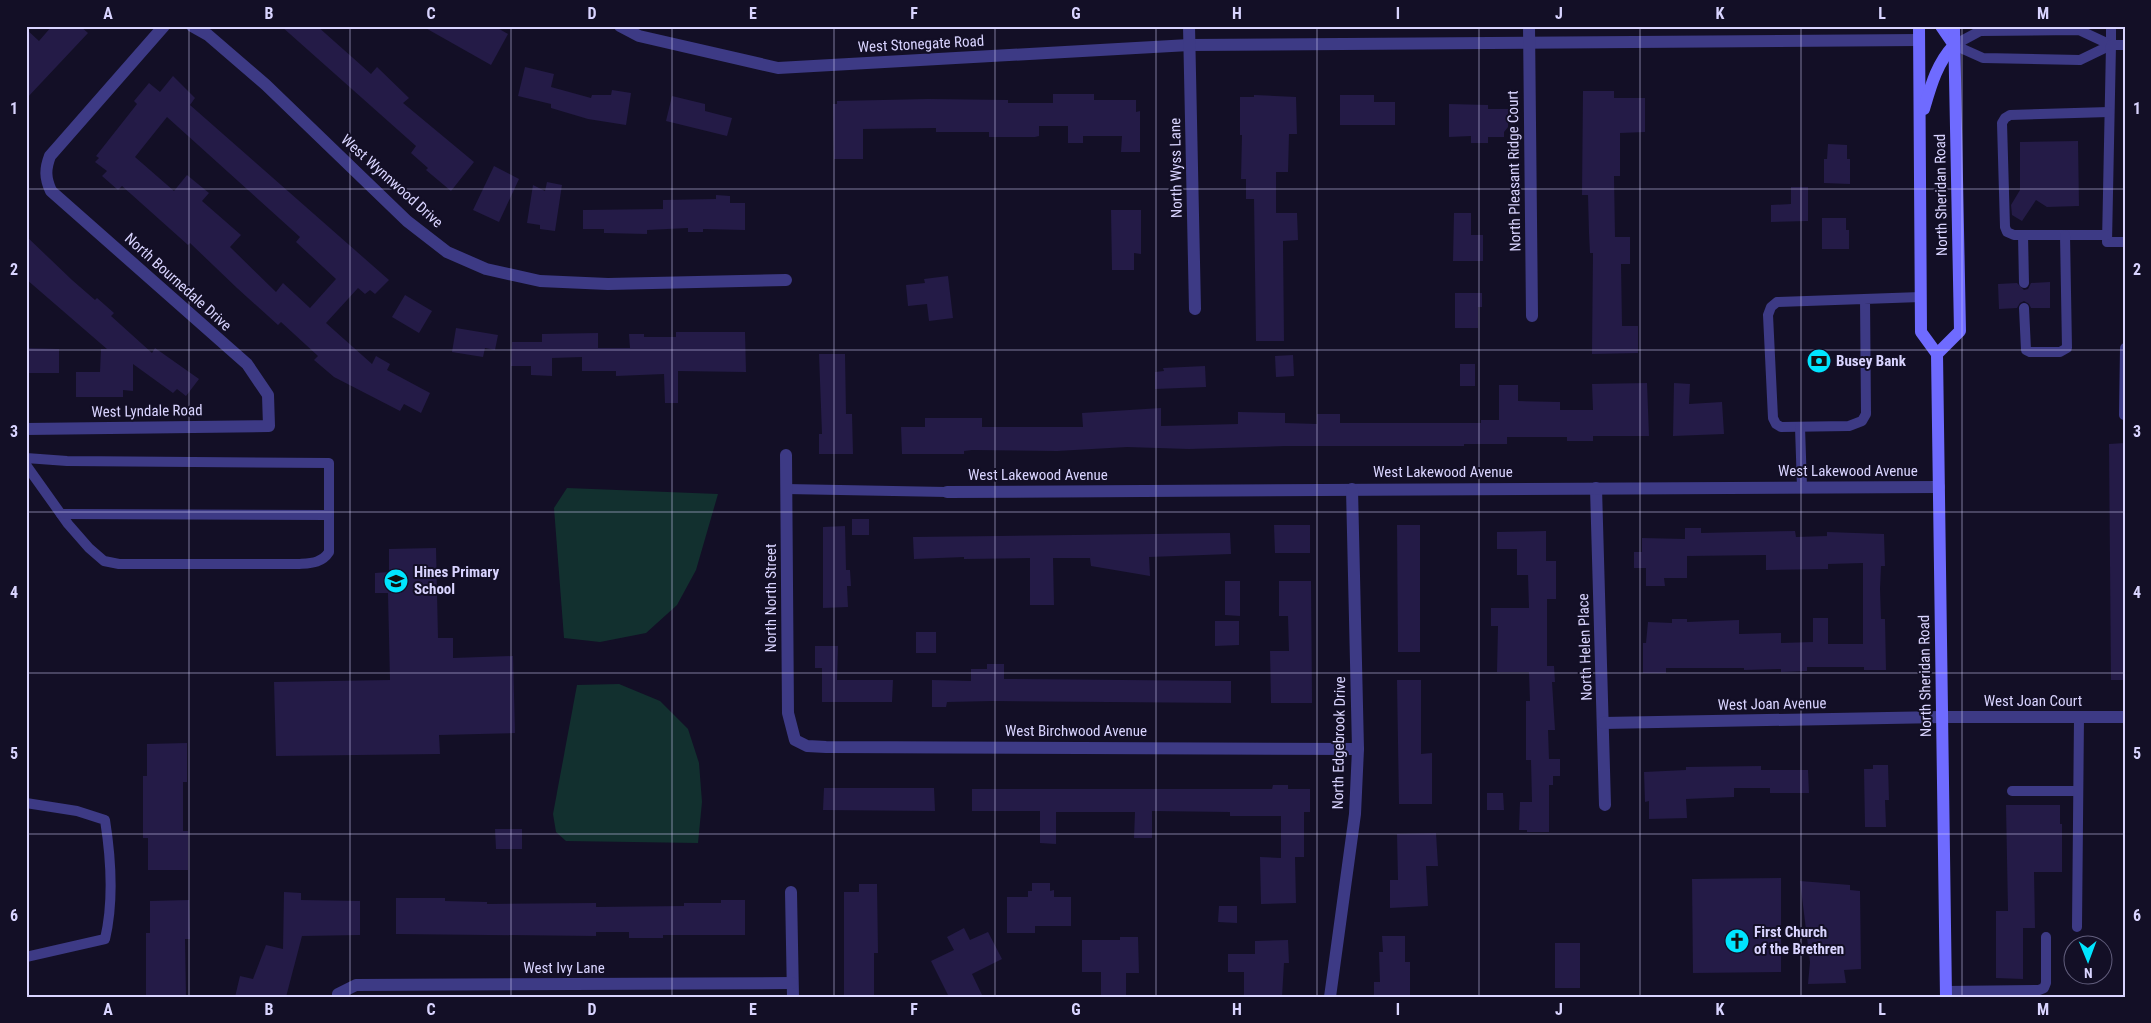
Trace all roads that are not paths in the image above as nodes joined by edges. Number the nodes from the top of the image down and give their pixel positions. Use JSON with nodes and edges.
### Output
{"nodes":[{"id":1,"x":164,"y":26,"type":"edge"},
{"id":2,"x":192,"y":26,"type":"edge"},
{"id":3,"x":620,"y":26,"type":"edge"},
{"id":4,"x":1189,"y":26,"type":"edge"},
{"id":5,"x":1529,"y":26,"type":"edge"},
{"id":6,"x":1919,"y":26,"type":"edge"},
{"id":7,"x":1941,"y":26,"type":"edge"},
{"id":8,"x":1954,"y":26,"type":"edge"},
{"id":9,"x":2110,"y":26,"type":"edge"},
{"id":10,"x":640,"y":31,"type":"edge"},
{"id":11,"x":1919,"y":40,"type":"junction"},
{"id":12,"x":1529,"y":44,"type":"junction"},
{"id":13,"x":1189,"y":45,"type":"junction"},
{"id":14,"x":1954,"y":45,"type":"junction"},
{"id":15,"x":2111,"y":45,"type":"junction"},
{"id":16,"x":2125,"y":45,"type":"edge"},
{"id":17,"x":2109,"y":112,"type":"junction"},
{"id":18,"x":1920,"y":121,"type":"junction"},
{"id":19,"x":2023,"y":235,"type":"junction"},
{"id":20,"x":2066,"y":235,"type":"junction"},
{"id":21,"x":2107,"y":235,"type":"junction"},
{"id":22,"x":2125,"y":242,"type":"edge"},
{"id":23,"x":786,"y":280,"type":"dead end"},
{"id":24,"x":2024,"y":283,"type":"dead end"},
{"id":25,"x":1921,"y":298,"type":"junction"},
{"id":26,"x":1865,"y":299,"type":"junction"},
{"id":27,"x":2024,"y":308,"type":"dead end"},
{"id":28,"x":1195,"y":310,"type":"dead end"},
{"id":29,"x":1532,"y":316,"type":"dead end"},
{"id":30,"x":2125,"y":348,"type":"edge"},
{"id":31,"x":1938,"y":354,"type":"junction"},
{"id":32,"x":2124,"y":415,"type":"edge"},
{"id":33,"x":269,"y":426,"type":"joint"},
{"id":34,"x":1800,"y":427,"type":"junction"},
{"id":35,"x":26,"y":429,"type":"edge"},
{"id":36,"x":786,"y":455,"type":"dead end"},
{"id":37,"x":26,"y":458,"type":"edge"},
{"id":38,"x":26,"y":465,"type":"edge"},
{"id":39,"x":1802,"y":487,"type":"junction"},
{"id":40,"x":1939,"y":487,"type":"junction"},
{"id":41,"x":1596,"y":488,"type":"junction"},
{"id":42,"x":786,"y":489,"type":"junction"},
{"id":43,"x":1352,"y":489,"type":"junction"},
{"id":44,"x":947,"y":492,"type":"joint"},
{"id":45,"x":61,"y":514,"type":"junction"},
{"id":46,"x":328,"y":514,"type":"junction"},
{"id":47,"x":1942,"y":717,"type":"junction"},
{"id":48,"x":2079,"y":717,"type":"junction"},
{"id":49,"x":2125,"y":717,"type":"edge"},
{"id":50,"x":1603,"y":723,"type":"junction"},
{"id":51,"x":795,"y":740,"type":"joint"},
{"id":52,"x":1358,"y":749,"type":"junction"},
{"id":53,"x":2078,"y":790,"type":"junction"},
{"id":54,"x":2012,"y":791,"type":"dead end"},
{"id":55,"x":26,"y":803,"type":"edge"},
{"id":56,"x":1605,"y":805,"type":"dead end"},
{"id":57,"x":791,"y":892,"type":"dead end"},
{"id":58,"x":2077,"y":927,"type":"dead end"},
{"id":59,"x":2046,"y":937,"type":"dead end"},
{"id":60,"x":26,"y":957,"type":"edge"},
{"id":61,"x":792,"y":983,"type":"junction"},
{"id":62,"x":1946,"y":994,"type":"edge"},
{"id":63,"x":338,"y":995,"type":"edge"},
{"id":64,"x":792,"y":997,"type":"edge"},
{"id":65,"x":1330,"y":997,"type":"edge"}],
"edges":[{"from":1,"to":33,"type":"street","name":"North Bournedale Drive"},
{"from":2,"to":23,"type":"street","name":"West Wynnwood Drive"},
{"from":3,"to":10,"type":"street","name":"West Stonegate Road"},
{"from":4,"to":13,"type":"street","name":"North Wyss Lane"},
{"from":5,"to":12,"type":"street","name":"North Pleasant Ridge Court"},
{"from":6,"to":11,"type":"main road","name":"North Sheridan Road"},
{"from":7,"to":14,"type":"main road"},
{"from":8,"to":14,"type":"main road","name":"North Sheridan Road"},
{"from":9,"to":15,"type":"lane"},
{"from":10,"to":13,"type":"street","name":"West Stonegate Road"},
{"from":11,"to":12,"type":"street","name":"West Stonegate Road"},
{"from":11,"to":18,"type":"main road","name":"North Sheridan Road"},
{"from":12,"to":13,"type":"street","name":"West Stonegate Road"},
{"from":12,"to":29,"type":"street","name":"North Pleasant Ridge Court"},
{"from":13,"to":28,"type":"street","name":"North Wyss Lane"},
{"from":14,"to":15,"type":"lane"},
{"from":14,"to":15,"type":"lane"},
{"from":14,"to":18,"type":"main road"},
{"from":14,"to":31,"type":"main road","name":"North Sheridan Road"},
{"from":15,"to":16,"type":"lane"},
{"from":15,"to":17,"type":"lane"},
{"from":17,"to":19,"type":"lane"},
{"from":17,"to":21,"type":"lane"},
{"from":18,"to":25,"type":"main road","name":"North Sheridan Road"},
{"from":19,"to":20,"type":"lane"},
{"from":19,"to":24,"type":"lane"},
{"from":20,"to":21,"type":"lane"},
{"from":20,"to":27,"type":"lane"},
{"from":21,"to":22,"type":"lane"},
{"from":25,"to":26,"type":"lane"},
{"from":25,"to":31,"type":"main road","name":"North Sheridan Road"},
{"from":26,"to":34,"type":"lane"},
{"from":26,"to":34,"type":"lane"},
{"from":30,"to":32,"type":"lane"},
{"from":31,"to":40,"type":"main road","name":"North Sheridan Road"},
{"from":33,"to":35,"type":"street","name":"West Lyndale Road"},
{"from":34,"to":39,"type":"lane"},
{"from":36,"to":42,"type":"street","name":"North North Street"},
{"from":37,"to":46,"type":"lane"},
{"from":38,"to":45,"type":"lane"},
{"from":39,"to":40,"type":"street","name":"West Lakewood Avenue"},
{"from":39,"to":41,"type":"street","name":"West Lakewood Avenue"},
{"from":40,"to":47,"type":"main road","name":"North Sheridan Road"},
{"from":41,"to":43,"type":"street","name":"West Lakewood Avenue"},
{"from":41,"to":50,"type":"street","name":"North Helen Place"},
{"from":42,"to":44,"type":"lane"},
{"from":42,"to":51,"type":"street","name":"North North Street"},
{"from":43,"to":44,"type":"street","name":"West Lakewood Avenue"},
{"from":43,"to":52,"type":"street","name":"North Edgebrook Drive"},
{"from":45,"to":46,"type":"lane"},
{"from":45,"to":46,"type":"lane"},
{"from":47,"to":48,"type":"street","name":"West Joan Court"},
{"from":47,"to":50,"type":"street","name":"West Joan Avenue"},
{"from":47,"to":62,"type":"main road","name":"North Sheridan Road"},
{"from":48,"to":49,"type":"street","name":"West Joan Court"},
{"from":48,"to":53,"type":"lane"},
{"from":50,"to":56,"type":"street","name":"North Helen Place"},
{"from":51,"to":52,"type":"street","name":"West Birchwood Avenue"},
{"from":52,"to":65,"type":"street","name":"North Edgebrook Drive"},
{"from":53,"to":54,"type":"lane"},
{"from":53,"to":58,"type":"lane"},
{"from":55,"to":60,"type":"lane"},
{"from":57,"to":61,"type":"street"},
{"from":59,"to":62,"type":"lane"},
{"from":61,"to":63,"type":"street","name":"West Ivy Lane"},
{"from":61,"to":64,"type":"street"}]}
